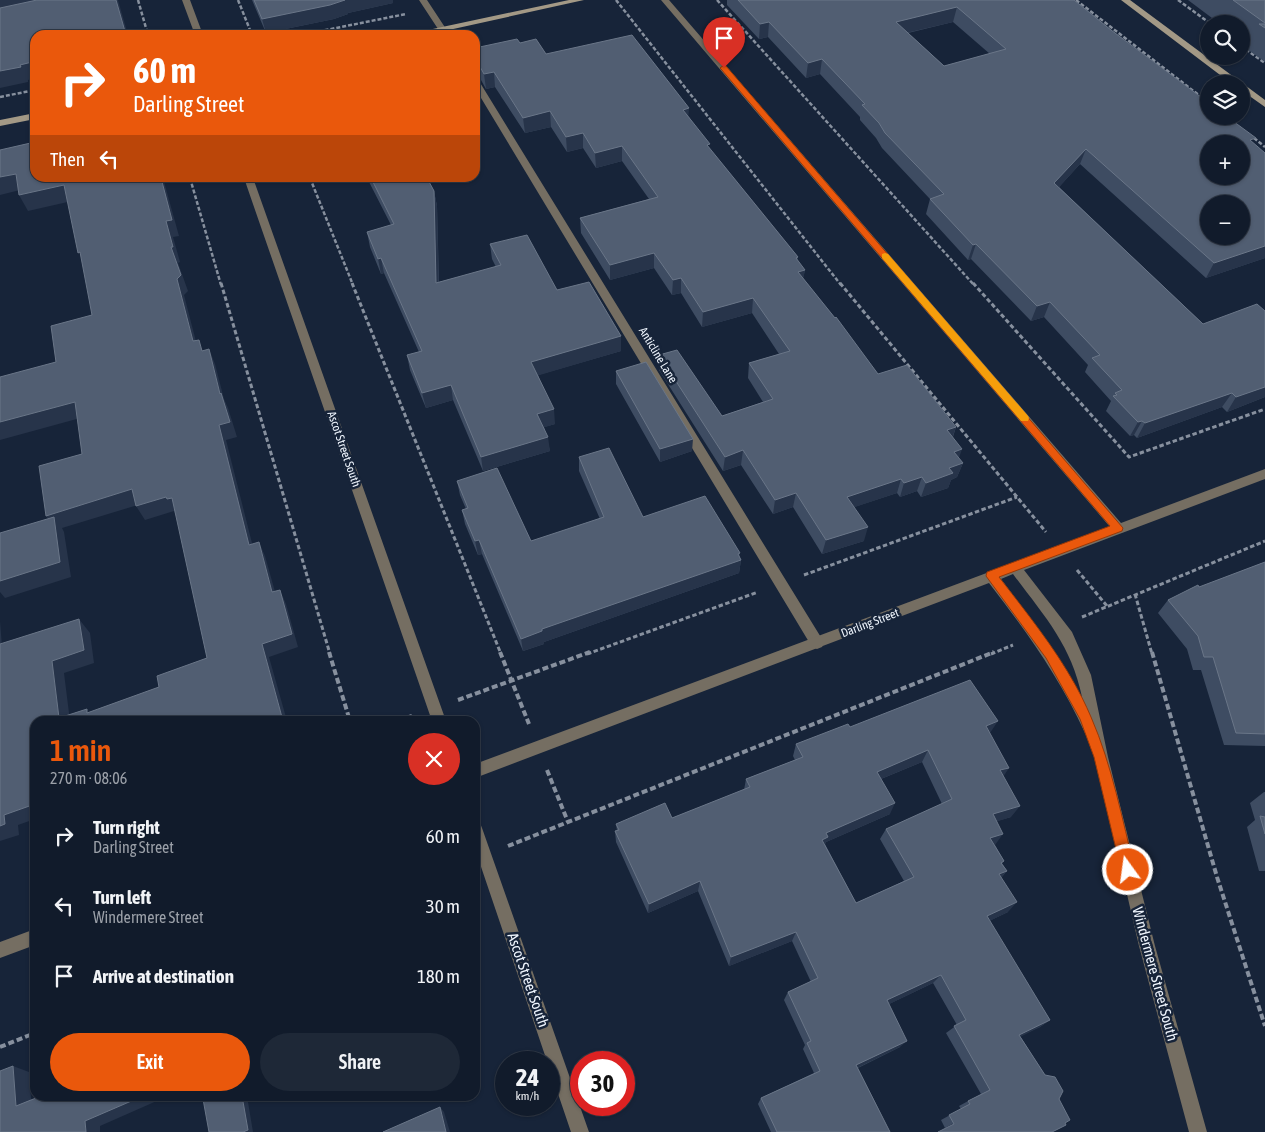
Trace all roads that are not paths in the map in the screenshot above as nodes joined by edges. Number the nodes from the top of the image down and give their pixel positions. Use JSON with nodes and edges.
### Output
{"nodes":[{"id":1,"x":186,"y":0,"type":"edge"},
{"id":2,"x":423,"y":0,"type":"edge"},
{"id":3,"x":580,"y":0,"type":"edge"},
{"id":4,"x":665,"y":0,"type":"edge"},
{"id":5,"x":1126,"y":0,"type":"edge"},
{"id":6,"x":197,"y":30,"type":"edge"},
{"id":7,"x":443,"y":30,"type":"edge"},
{"id":8,"x":452,"y":30,"type":"edge"},
{"id":9,"x":1226,"y":75,"type":"edge"},
{"id":10,"x":480,"y":89,"type":"edge"},
{"id":11,"x":1250,"y":93,"type":"edge"},
{"id":12,"x":1265,"y":104,"type":"edge"},
{"id":13,"x":30,"y":117,"type":"edge"},
{"id":14,"x":0,"y":123,"type":"edge"},
{"id":15,"x":249,"y":182,"type":"edge"},
{"id":16,"x":1265,"y":474,"type":"edge"},
{"id":17,"x":1118,"y":528,"type":"junction"},
{"id":18,"x":1014,"y":567,"type":"junction"},
{"id":19,"x":991,"y":576,"type":"junction"},
{"id":20,"x":817,"y":643,"type":"junction"},
{"id":21,"x":437,"y":716,"type":"edge"},
{"id":22,"x":1100,"y":757,"type":"junction"},
{"id":23,"x":480,"y":769,"type":"edge"},
{"id":24,"x":480,"y":842,"type":"edge"},
{"id":25,"x":30,"y":939,"type":"edge"},
{"id":26,"x":0,"y":950,"type":"edge"},
{"id":27,"x":580,"y":1132,"type":"edge"},
{"id":28,"x":1198,"y":1132,"type":"edge"}],
"edges":[{"from":1,"to":6,"type":"street"},
{"from":2,"to":7,"type":"street"},
{"from":3,"to":8,"type":"main road"},
{"from":4,"to":17,"type":"street"},
{"from":5,"to":9,"type":"main road"},
{"from":10,"to":20,"type":"street","name":"Anticline Lane"},
{"from":11,"to":12,"type":"main road"},
{"from":13,"to":14,"type":"main road"},
{"from":15,"to":21,"type":"street","name":"Ascot Street South"},
{"from":16,"to":17,"type":"street","name":"Darling Street"},
{"from":17,"to":18,"type":"street","name":"Darling Street"},
{"from":18,"to":19,"type":"street","name":"Darling Street"},
{"from":18,"to":22,"type":"street","name":"Windermere Street South"},
{"from":19,"to":20,"type":"street","name":"Darling Street"},
{"from":19,"to":22,"type":"street","name":"Windermere Street South"},
{"from":20,"to":23,"type":"street","name":"Darling Street"},
{"from":22,"to":28,"type":"street","name":"Windermere Street South"},
{"from":24,"to":27,"type":"street","name":"Ascot Street South"},
{"from":25,"to":26,"type":"street"}]}
